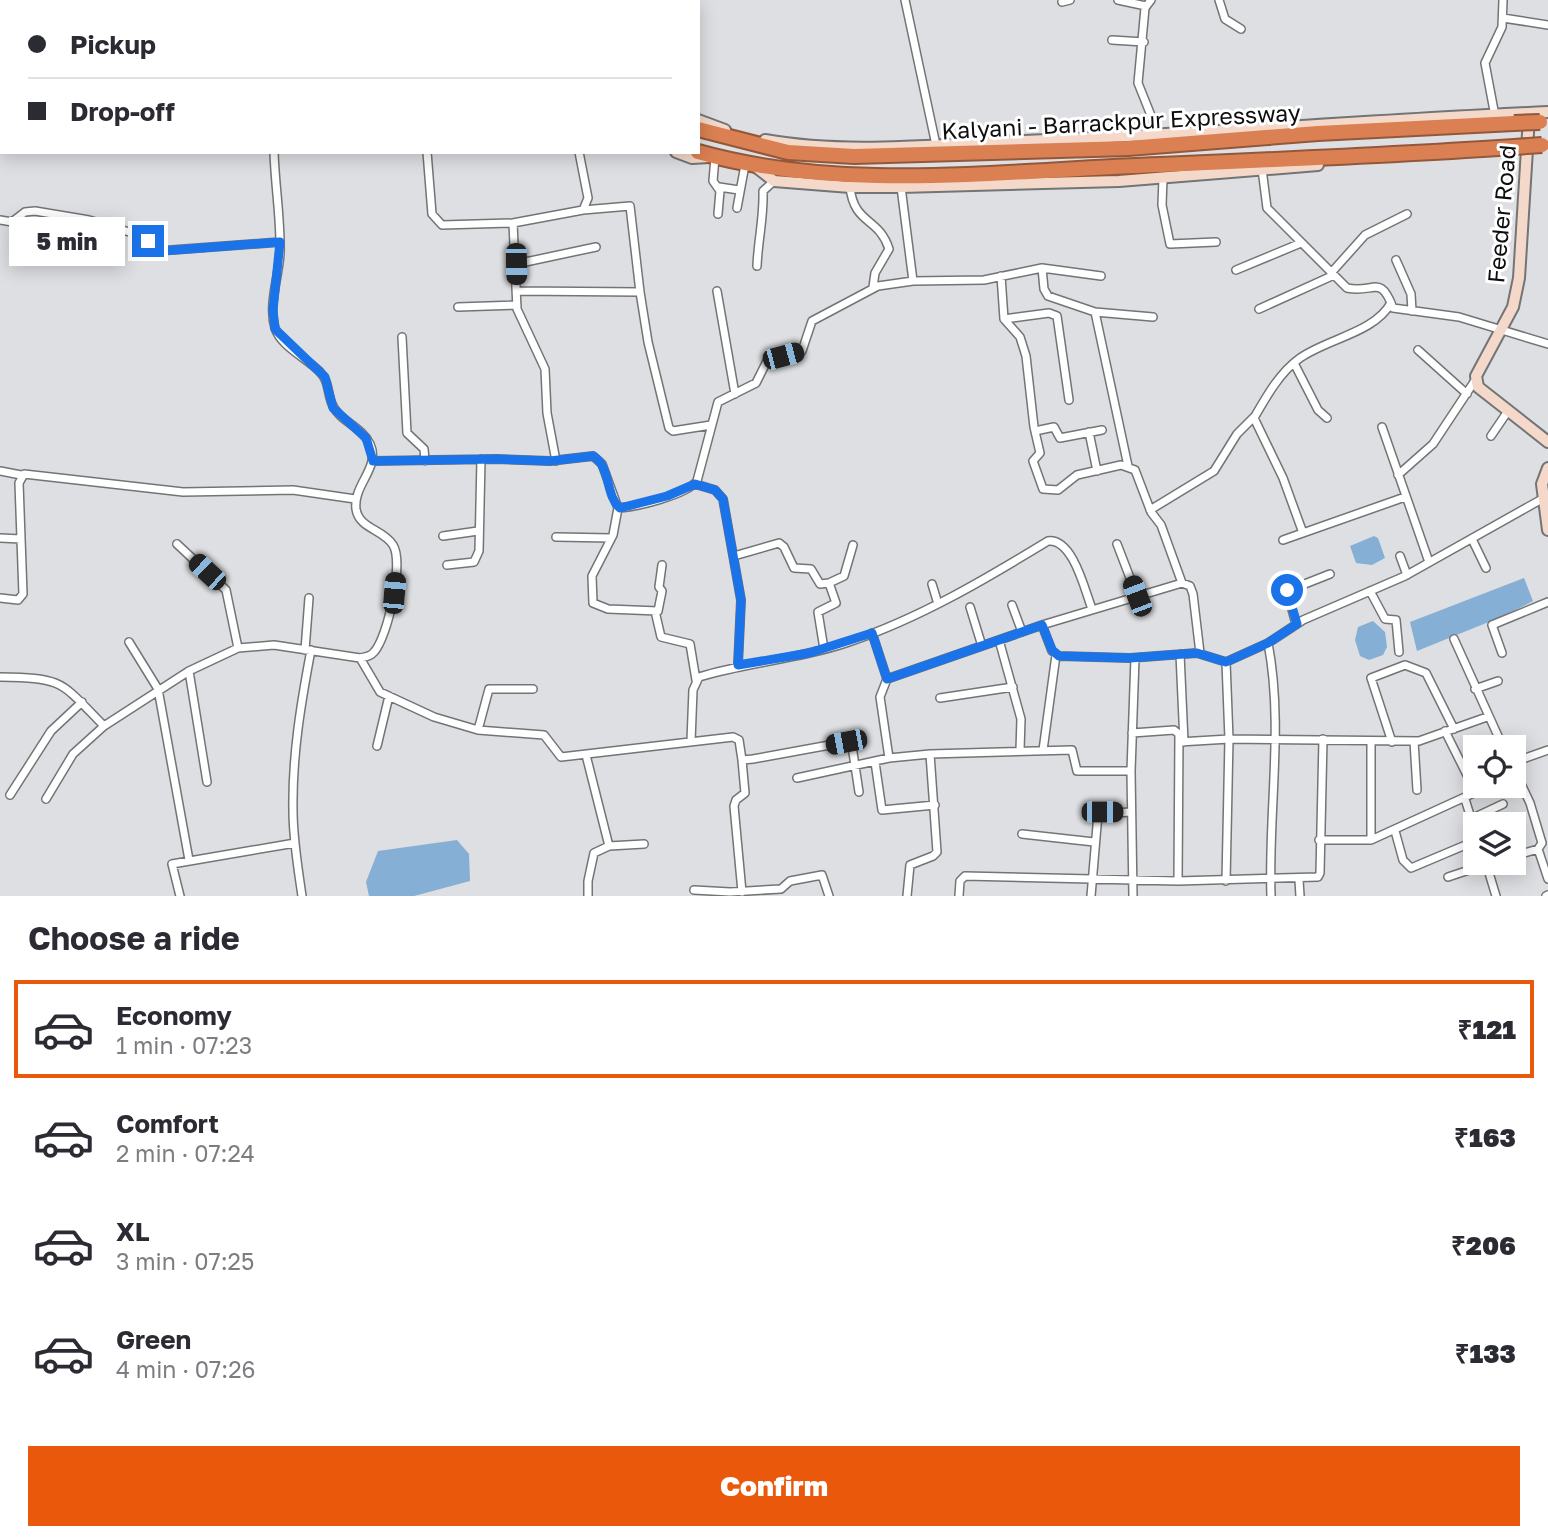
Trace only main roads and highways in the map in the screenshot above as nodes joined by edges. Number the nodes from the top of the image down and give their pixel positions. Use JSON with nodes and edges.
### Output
{"nodes":[{"id":1,"x":1541,"y":117,"type":"edge"},
{"id":2,"x":700,"y":130,"type":"edge"},
{"id":3,"x":1546,"y":147,"type":"edge"},
{"id":4,"x":700,"y":153,"type":"edge"}],
"edges":[{"from":1,"to":2,"type":"highway","name":"Kalyani - Barrackpur Expressway","bridge":true},
{"from":3,"to":4,"type":"highway","name":"Kalyani - Barrackpur Expressway","bridge":true}]}
